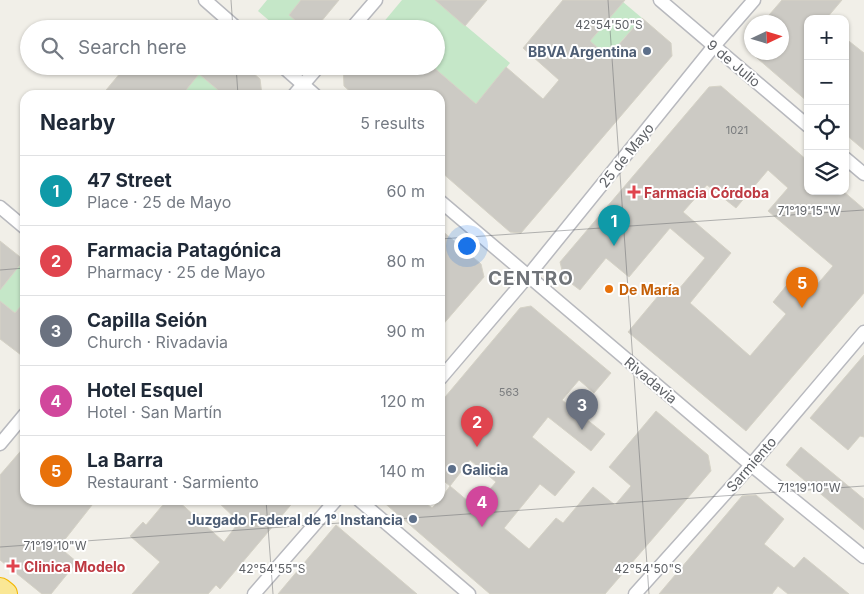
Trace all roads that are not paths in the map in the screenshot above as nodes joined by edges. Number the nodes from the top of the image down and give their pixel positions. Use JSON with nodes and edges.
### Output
{"nodes":[{"id":1,"x":205,"y":0,"type":"edge"},
{"id":2,"x":376,"y":0,"type":"edge"},
{"id":3,"x":660,"y":0,"type":"edge"},
{"id":4,"x":754,"y":0,"type":"edge"},
{"id":5,"x":228,"y":20,"type":"edge"},
{"id":6,"x":359,"y":20,"type":"edge"},
{"id":7,"x":714,"y":46,"type":"junction"},
{"id":8,"x":292,"y":75,"type":"edge"},
{"id":9,"x":311,"y":75,"type":"edge"},
{"id":10,"x":303,"y":84,"type":"junction"},
{"id":11,"x":298,"y":90,"type":"edge"},
{"id":12,"x":310,"y":90,"type":"edge"},
{"id":13,"x":804,"y":123,"type":"edge"},
{"id":14,"x":849,"y":161,"type":"edge"},
{"id":15,"x":864,"y":174,"type":"edge"},
{"id":16,"x":445,"y":205,"type":"edge"},
{"id":17,"x":0,"y":207,"type":"edge"},
{"id":18,"x":20,"y":224,"type":"edge"},
{"id":19,"x":528,"y":276,"type":"junction"},
{"id":20,"x":864,"y":332,"type":"edge"},
{"id":21,"x":445,"y":373,"type":"edge"},
{"id":22,"x":20,"y":420,"type":"edge"},
{"id":23,"x":0,"y":444,"type":"edge"},
{"id":24,"x":751,"y":465,"type":"junction"},
{"id":25,"x":332,"y":505,"type":"edge"},
{"id":26,"x":365,"y":505,"type":"edge"},
{"id":27,"x":864,"y":557,"type":"edge"},
{"id":28,"x":0,"y":590,"type":"edge"},
{"id":29,"x":5,"y":594,"type":"edge"},
{"id":30,"x":254,"y":594,"type":"edge"},
{"id":31,"x":469,"y":594,"type":"edge"},
{"id":32,"x":635,"y":594,"type":"edge"}],
"edges":[{"from":1,"to":5,"type":"street"},
{"from":2,"to":6,"type":"street"},
{"from":3,"to":7,"type":"street","name":"9 de Julio"},
{"from":4,"to":7,"type":"street","name":"25 de Mayo"},
{"from":7,"to":13,"type":"street","name":"9 de Julio"},
{"from":7,"to":19,"type":"street","name":"25 de Mayo"},
{"from":8,"to":10,"type":"street"},
{"from":9,"to":10,"type":"street"},
{"from":10,"to":11,"type":"street"},
{"from":10,"to":12,"type":"street"},
{"from":14,"to":15,"type":"street"},
{"from":16,"to":19,"type":"street","name":"Rivadavia"},
{"from":17,"to":18,"type":"street"},
{"from":19,"to":21,"type":"street","name":"25 de Mayo"},
{"from":19,"to":24,"type":"street","name":"Rivadavia"},
{"from":20,"to":24,"type":"street","name":"Sarmiento"},
{"from":22,"to":23,"type":"street"},
{"from":24,"to":27,"type":"street","name":"Rivadavia"},
{"from":24,"to":32,"type":"street","name":"Sarmiento"},
{"from":25,"to":30,"type":"street"},
{"from":26,"to":31,"type":"street"},
{"from":28,"to":29,"type":"highway"}]}
